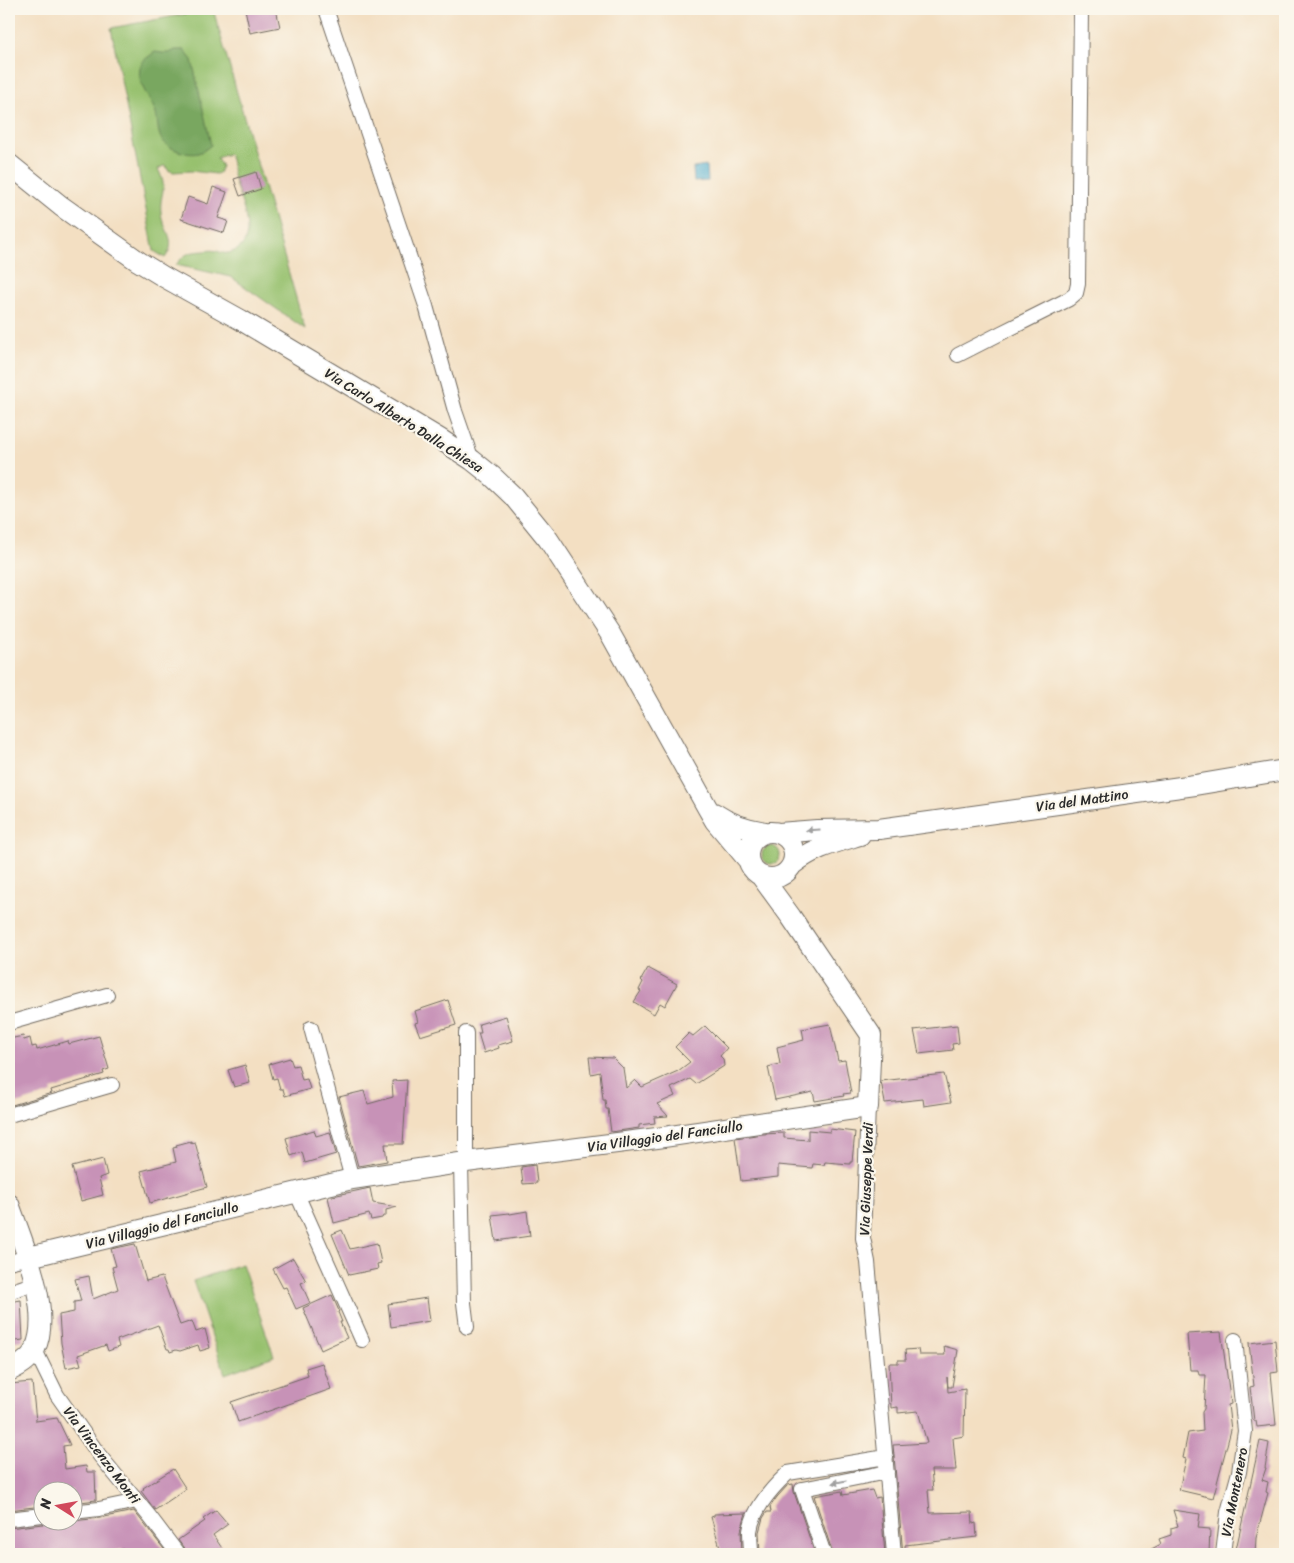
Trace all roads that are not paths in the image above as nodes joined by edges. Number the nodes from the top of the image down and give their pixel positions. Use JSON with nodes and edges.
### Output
{"nodes":[{"id":1,"x":326,"y":9,"type":"edge"},
{"id":2,"x":1081,"y":9,"type":"edge"},
{"id":3,"x":9,"y":164,"type":"edge"},
{"id":4,"x":958,"y":356,"type":"dead end"},
{"id":5,"x":472,"y":460,"type":"junction"},
{"id":6,"x":1285,"y":770,"type":"edge"},
{"id":7,"x":708,"y":809,"type":"junction"},
{"id":8,"x":879,"y":829,"type":"junction"},
{"id":9,"x":772,"y":833,"type":"junction"},
{"id":10,"x":748,"y":860,"type":"junction"},
{"id":11,"x":790,"y":868,"type":"junction"},
{"id":12,"x":761,"y":876,"type":"junction"},
{"id":13,"x":791,"y":916,"type":"junction"},
{"id":14,"x":107,"y":995,"type":"dead end"},
{"id":15,"x":9,"y":1023,"type":"edge"},
{"id":16,"x":311,"y":1028,"type":"dead end"},
{"id":17,"x":466,"y":1033,"type":"dead end"},
{"id":18,"x":112,"y":1085,"type":"dead end"},
{"id":19,"x":868,"y":1108,"type":"junction"},
{"id":20,"x":9,"y":1115,"type":"edge"},
{"id":21,"x":464,"y":1162,"type":"junction"},
{"id":22,"x":352,"y":1179,"type":"junction"},
{"id":23,"x":296,"y":1192,"type":"junction"},
{"id":24,"x":9,"y":1204,"type":"edge"},
{"id":25,"x":28,"y":1257,"type":"junction"},
{"id":26,"x":9,"y":1262,"type":"edge"},
{"id":27,"x":35,"y":1283,"type":"junction"},
{"id":28,"x":9,"y":1292,"type":"edge"},
{"id":29,"x":467,"y":1327,"type":"dead end"},
{"id":30,"x":362,"y":1340,"type":"dead end"},
{"id":31,"x":1235,"y":1340,"type":"dead end"},
{"id":32,"x":35,"y":1350,"type":"junction"},
{"id":33,"x":12,"y":1367,"type":"edge"},
{"id":34,"x":886,"y":1457,"type":"junction"},
{"id":35,"x":887,"y":1472,"type":"junction"},
{"id":36,"x":137,"y":1501,"type":"junction"},
{"id":37,"x":82,"y":1511,"type":"edge"},
{"id":38,"x":32,"y":1516,"type":"edge"},
{"id":39,"x":9,"y":1519,"type":"edge"},
{"id":40,"x":178,"y":1554,"type":"edge"},
{"id":41,"x":751,"y":1554,"type":"edge"},
{"id":42,"x":824,"y":1554,"type":"edge"},
{"id":43,"x":894,"y":1554,"type":"edge"},
{"id":44,"x":1222,"y":1554,"type":"edge"}],
"edges":[{"from":1,"to":5,"type":"street"},
{"from":2,"to":4,"type":"street"},
{"from":3,"to":5,"type":"main road","name":"Via Carlo Alberto Dalla Chiesa"},
{"from":5,"to":7,"type":"main road","name":"Via Carlo Alberto Dalla Chiesa"},
{"from":6,"to":8,"type":"main road","name":"Via del Mattino"},
{"from":7,"to":9,"type":"main road","name":"Via Carlo Alberto Dalla Chiesa"},
{"from":7,"to":10,"type":"main road","name":"Via Carlo Alberto Dalla Chiesa"},
{"from":8,"to":9,"type":"main road","name":"Via del Mattino","one_way":true},
{"from":8,"to":11,"type":"main road","name":"Via del Mattino"},
{"from":9,"to":10,"type":"main road"},
{"from":9,"to":11,"type":"main road"},
{"from":10,"to":12,"type":"main road"},
{"from":11,"to":12,"type":"main road"},
{"from":11,"to":13,"type":"main road","name":"Via Giuseppe Verdi"},
{"from":12,"to":13,"type":"main road","name":"Via Giuseppe Verdi"},
{"from":13,"to":19,"type":"main road","name":"Via Giuseppe Verdi"},
{"from":14,"to":15,"type":"street"},
{"from":16,"to":22,"type":"street"},
{"from":17,"to":21,"type":"street"},
{"from":18,"to":20,"type":"street"},
{"from":19,"to":21,"type":"main road","name":"Via Villaggio del Fanciullo"},
{"from":19,"to":34,"type":"street","name":"Via Giuseppe Verdi"},
{"from":21,"to":22,"type":"main road","name":"Via Villaggio del Fanciullo"},
{"from":21,"to":29,"type":"street"},
{"from":22,"to":23,"type":"main road","name":"Via Villaggio del Fanciullo"},
{"from":23,"to":25,"type":"main road","name":"Via Villaggio del Fanciullo"},
{"from":23,"to":30,"type":"street"},
{"from":24,"to":25,"type":"main road"},
{"from":25,"to":26,"type":"street"},
{"from":25,"to":27,"type":"main road"},
{"from":27,"to":28,"type":"street"},
{"from":27,"to":32,"type":"main road"},
{"from":31,"to":44,"type":"street","name":"Via Montenero"},
{"from":32,"to":33,"type":"main road"},
{"from":32,"to":36,"type":"street","name":"Via Vincenzo Monti"},
{"from":34,"to":35,"type":"street","name":"Via Giuseppe Verdi"},
{"from":34,"to":41,"type":"street"},
{"from":35,"to":42,"type":"street","one_way":true},
{"from":35,"to":43,"type":"street","name":"Via Giuseppe Verdi"},
{"from":36,"to":37,"type":"street"},
{"from":36,"to":40,"type":"street","name":"Via Vincenzo Monti"},
{"from":38,"to":39,"type":"street"}]}
